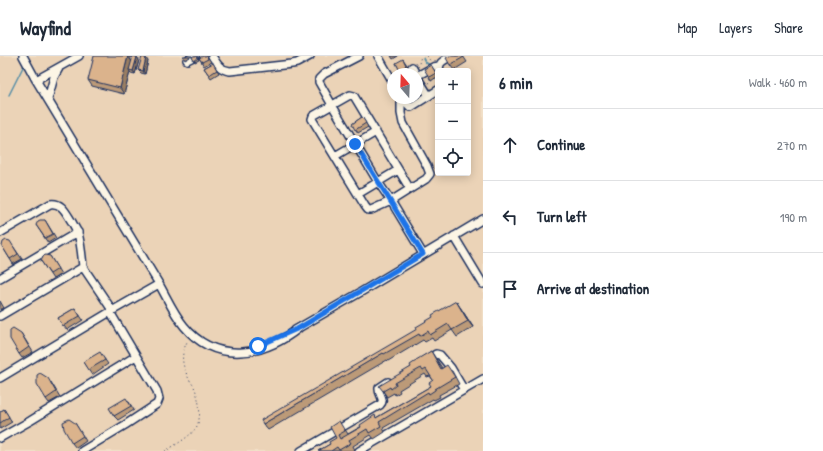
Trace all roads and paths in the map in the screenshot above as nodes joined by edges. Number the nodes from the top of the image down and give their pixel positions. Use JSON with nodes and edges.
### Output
{"nodes":[{"id":1,"x":23,"y":56,"type":"edge"},
{"id":2,"x":79,"y":56,"type":"edge"},
{"id":3,"x":195,"y":56,"type":"edge"},
{"id":4,"x":310,"y":56,"type":"edge"},
{"id":5,"x":359,"y":56,"type":"edge"},
{"id":6,"x":378,"y":56,"type":"edge"},
{"id":7,"x":421,"y":56,"type":"edge"},
{"id":8,"x":427,"y":56,"type":"edge"},
{"id":9,"x":452,"y":56,"type":"edge"},
{"id":10,"x":187,"y":60,"type":"dead end"},
{"id":11,"x":213,"y":61,"type":"edge"},
{"id":12,"x":59,"y":68,"type":"junction"},
{"id":13,"x":417,"y":68,"type":"edge"},
{"id":14,"x":435,"y":68,"type":"edge"},
{"id":15,"x":437,"y":68,"type":"edge"},
{"id":16,"x":423,"y":71,"type":"edge"},
{"id":17,"x":387,"y":72,"type":"edge"},
{"id":18,"x":435,"y":79,"type":"edge"},
{"id":19,"x":36,"y":80,"type":"junction"},
{"id":20,"x":423,"y":86,"type":"joint"},
{"id":21,"x":435,"y":92,"type":"edge"},
{"id":22,"x":429,"y":96,"type":"junction"},
{"id":23,"x":48,"y":99,"type":"junction"},
{"id":24,"x":423,"y":100,"type":"edge"},
{"id":25,"x":401,"y":104,"type":"edge"},
{"id":26,"x":406,"y":104,"type":"edge"},
{"id":27,"x":416,"y":104,"type":"edge"},
{"id":28,"x":332,"y":105,"type":"junction"},
{"id":29,"x":376,"y":132,"type":"junction"},
{"id":30,"x":355,"y":144,"type":"junction"},
{"id":31,"x":335,"y":156,"type":"junction"},
{"id":32,"x":398,"y":170,"type":"junction"},
{"id":33,"x":378,"y":182,"type":"junction"},
{"id":34,"x":410,"y":189,"type":"junction"},
{"id":35,"x":358,"y":194,"type":"junction"},
{"id":36,"x":391,"y":201,"type":"junction"},
{"id":37,"x":483,"y":219,"type":"edge"},
{"id":38,"x":78,"y":232,"type":"junction"},
{"id":39,"x":0,"y":233,"type":"edge"},
{"id":40,"x":454,"y":236,"type":"junction"},
{"id":41,"x":423,"y":254,"type":"junction"},
{"id":42,"x":83,"y":267,"type":"junction"},
{"id":43,"x":0,"y":278,"type":"edge"},
{"id":44,"x":158,"y":284,"type":"junction"},
{"id":45,"x":483,"y":284,"type":"edge"},
{"id":46,"x":167,"y":298,"type":"junction"},
{"id":47,"x":111,"y":311,"type":"junction"},
{"id":48,"x":0,"y":316,"type":"edge"},
{"id":49,"x":299,"y":328,"type":"junction"},
{"id":50,"x":192,"y":334,"type":"junction"},
{"id":51,"x":136,"y":356,"type":"junction"},
{"id":52,"x":420,"y":364,"type":"edge"},
{"id":53,"x":0,"y":378,"type":"edge"},
{"id":54,"x":483,"y":379,"type":"edge"},
{"id":55,"x":393,"y":380,"type":"edge"},
{"id":56,"x":464,"y":390,"type":"junction"},
{"id":57,"x":0,"y":438,"type":"edge"},
{"id":58,"x":82,"y":451,"type":"edge"},
{"id":59,"x":165,"y":451,"type":"edge"},
{"id":60,"x":301,"y":451,"type":"edge"},
{"id":61,"x":359,"y":451,"type":"edge"}],
"edges":[{"from":1,"to":19,"type":"street"},
{"from":2,"to":12,"type":"street"},
{"from":3,"to":10,"type":"street"},
{"from":4,"to":11,"type":"street"},
{"from":5,"to":28,"type":"street"},
{"from":6,"to":17,"type":"street"},
{"from":7,"to":13,"type":"path"},
{"from":8,"to":15,"type":"path"},
{"from":9,"to":15,"type":"street"},
{"from":12,"to":19,"type":"street"},
{"from":12,"to":23,"type":"street"},
{"from":14,"to":16,"type":"street"},
{"from":18,"to":20,"type":"path"},
{"from":19,"to":23,"type":"street"},
{"from":20,"to":22,"type":"street"},
{"from":21,"to":22,"type":"street"},
{"from":22,"to":24,"type":"street"},
{"from":23,"to":44,"type":"street"},
{"from":25,"to":34,"type":"street"},
{"from":26,"to":27,"type":"street"},
{"from":28,"to":29,"type":"street"},
{"from":28,"to":30,"type":"street"},
{"from":28,"to":31,"type":"street"},
{"from":29,"to":30,"type":"street"},
{"from":29,"to":32,"type":"street"},
{"from":30,"to":31,"type":"street"},
{"from":30,"to":33,"type":"street"},
{"from":31,"to":35,"type":"street"},
{"from":32,"to":33,"type":"street"},
{"from":32,"to":34,"type":"street"},
{"from":33,"to":35,"type":"street"},
{"from":33,"to":36,"type":"street"},
{"from":34,"to":36,"type":"street"},
{"from":35,"to":36,"type":"street"},
{"from":36,"to":41,"type":"street"},
{"from":37,"to":40,"type":"street"},
{"from":38,"to":39,"type":"street"},
{"from":38,"to":42,"type":"street"},
{"from":38,"to":43,"type":"street"},
{"from":40,"to":41,"type":"street"},
{"from":40,"to":45,"type":"street"},
{"from":41,"to":49,"type":"street"},
{"from":42,"to":47,"type":"street"},
{"from":42,"to":48,"type":"street"},
{"from":44,"to":46,"type":"street"},
{"from":44,"to":47,"type":"street"},
{"from":46,"to":49,"type":"street"},
{"from":46,"to":50,"type":"street"},
{"from":47,"to":51,"type":"street"},
{"from":47,"to":53,"type":"street"},
{"from":49,"to":50,"type":"street"},
{"from":50,"to":59,"type":"path"},
{"from":51,"to":57,"type":"street"},
{"from":51,"to":58,"type":"street"},
{"from":52,"to":56,"type":"street"},
{"from":54,"to":56,"type":"street"},
{"from":55,"to":60,"type":"street"},
{"from":56,"to":61,"type":"street"}]}
